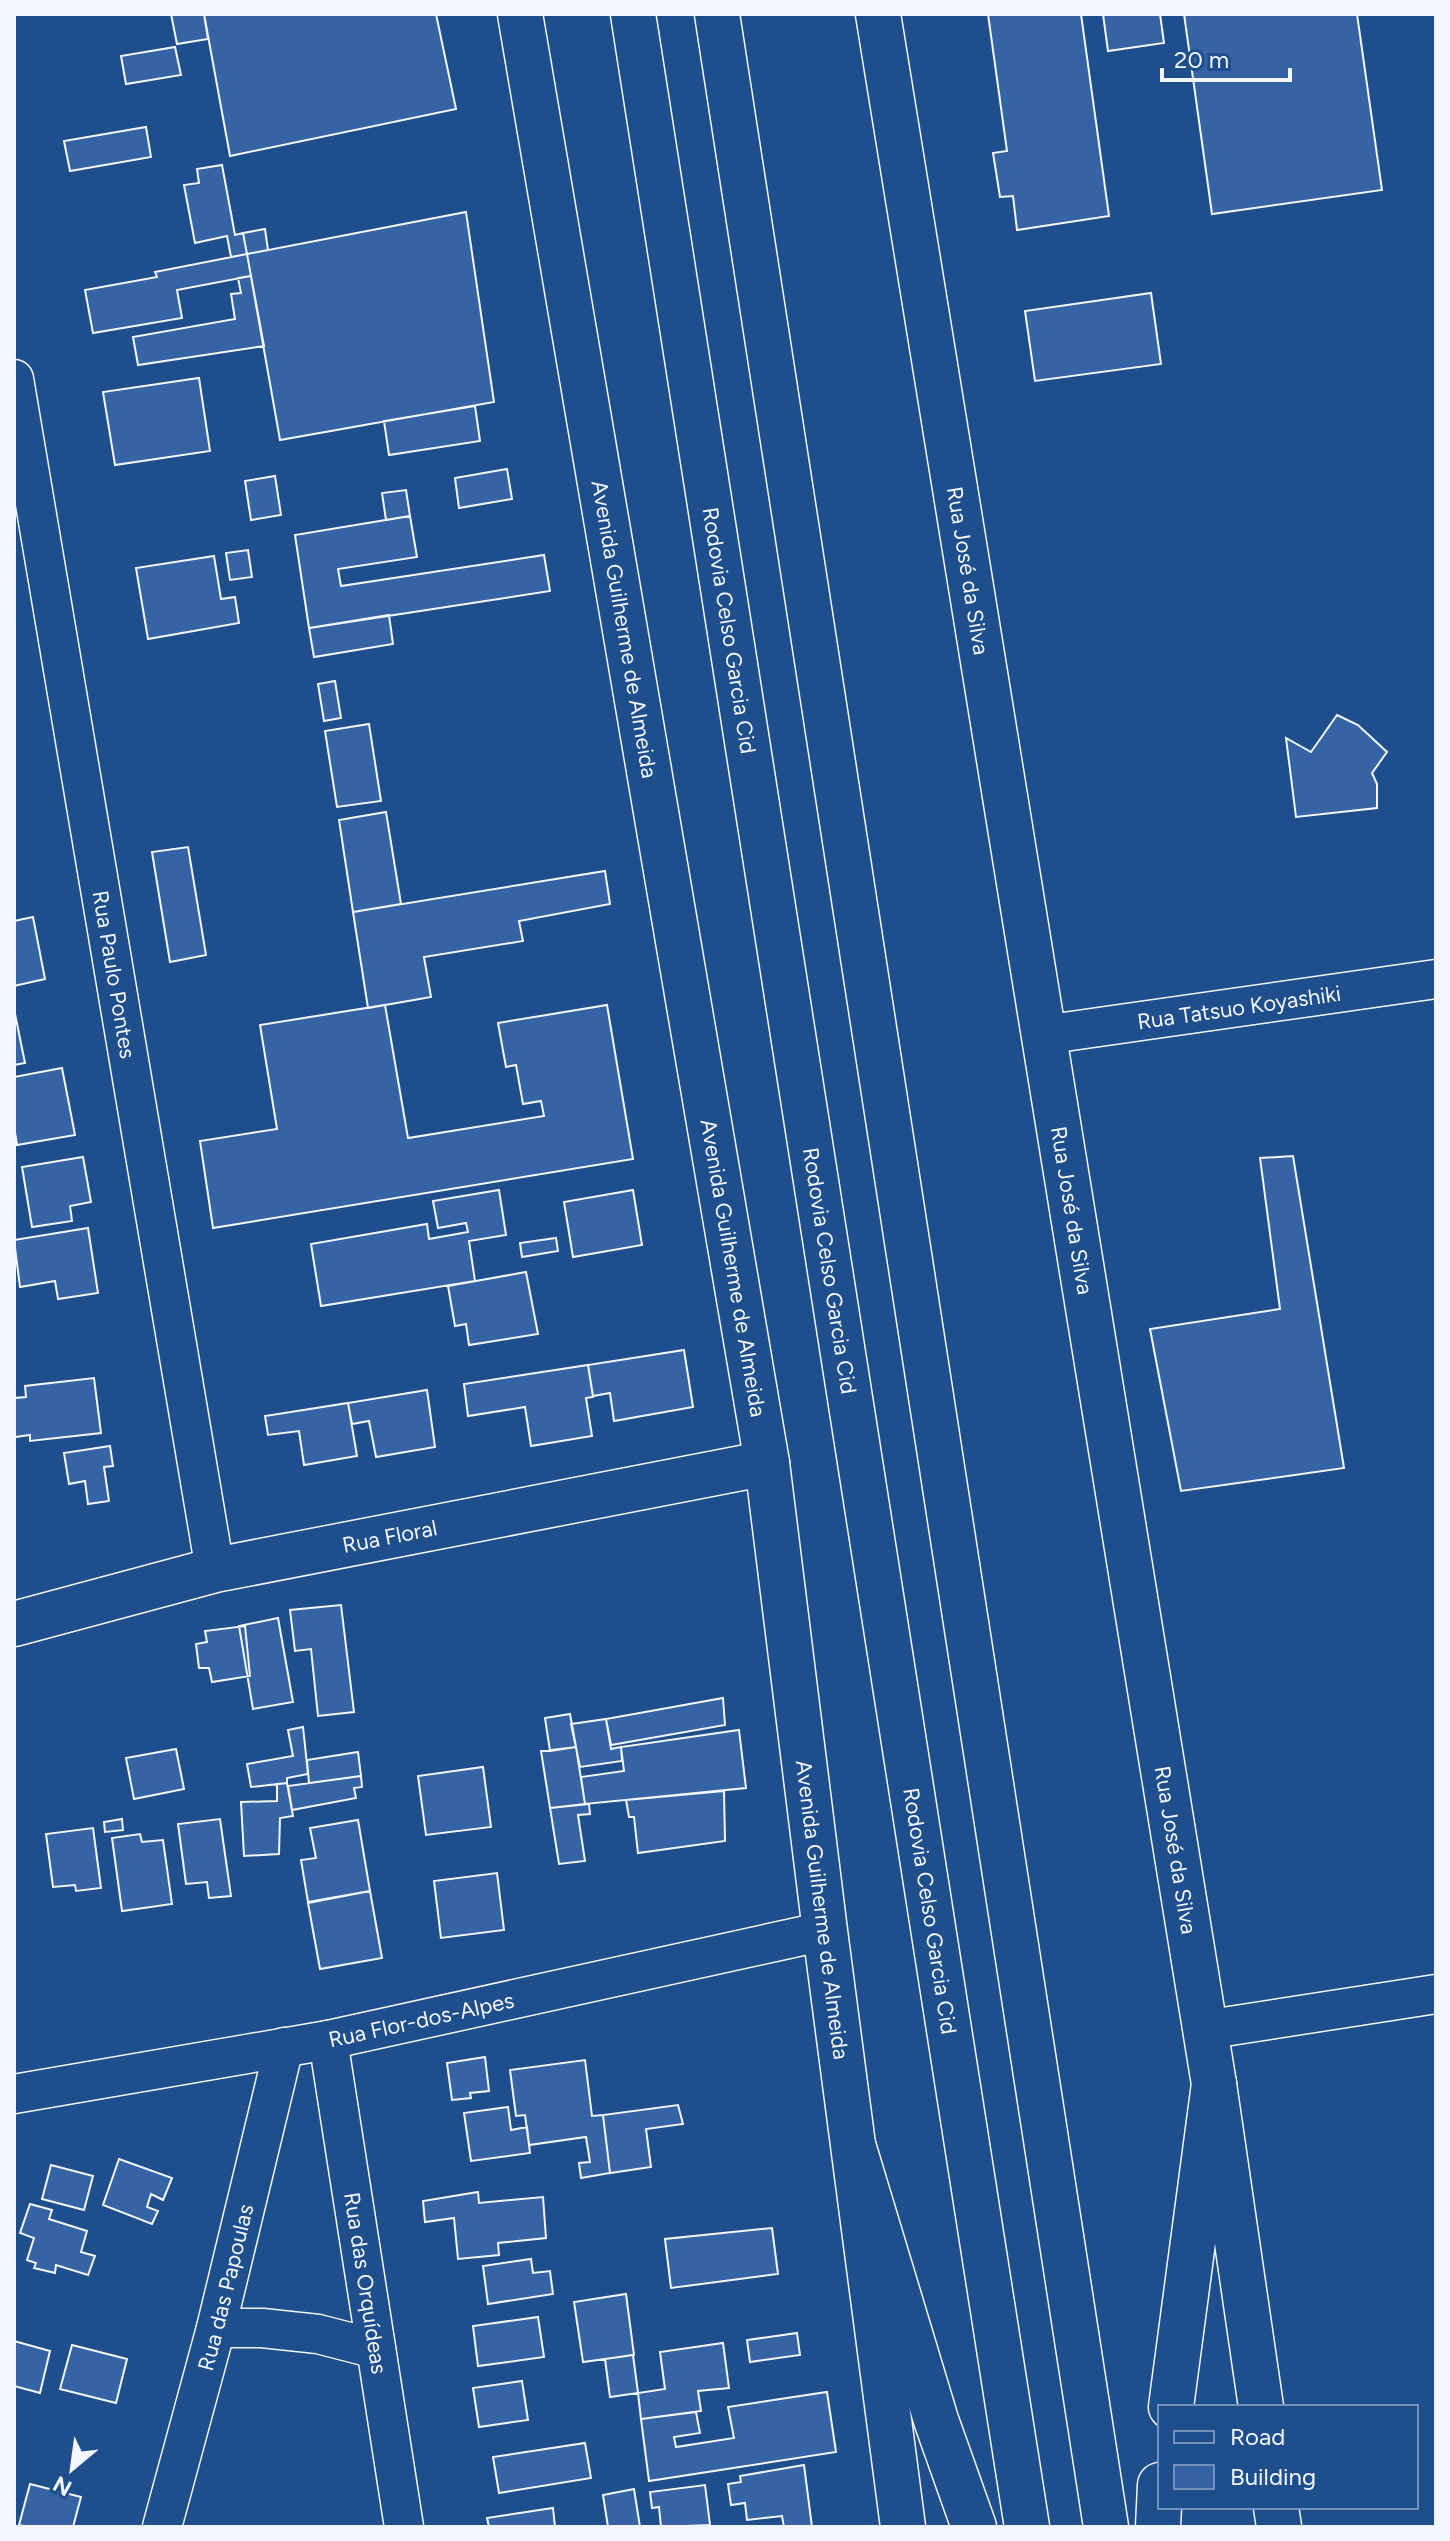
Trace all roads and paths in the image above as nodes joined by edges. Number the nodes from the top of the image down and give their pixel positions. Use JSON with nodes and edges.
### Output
{"nodes":[{"id":1,"x":520,"y":14,"type":"edge"},
{"id":2,"x":633,"y":14,"type":"edge"},
{"id":3,"x":717,"y":14,"type":"edge"},
{"id":4,"x":878,"y":14,"type":"edge"},
{"id":5,"x":14,"y":379,"type":"edge"},
{"id":6,"x":1436,"y":979,"type":"edge"},
{"id":7,"x":1043,"y":1035,"type":"junction"},
{"id":8,"x":767,"y":1463,"type":"junction"},
{"id":9,"x":215,"y":1570,"type":"junction"},
{"id":10,"x":14,"y":1624,"type":"edge"},
{"id":11,"x":825,"y":1931,"type":"junction"},
{"id":12,"x":1436,"y":1994,"type":"edge"},
{"id":13,"x":1204,"y":2030,"type":"junction"},
{"id":14,"x":328,"y":2040,"type":"junction"},
{"id":15,"x":284,"y":2047,"type":"junction"},
{"id":16,"x":1214,"y":2084,"type":"junction"},
{"id":17,"x":14,"y":2094,"type":"edge"},
{"id":18,"x":854,"y":2148,"type":"junction"},
{"id":19,"x":216,"y":2328,"type":"junction"},
{"id":20,"x":376,"y":2349,"type":"junction"},
{"id":21,"x":1171,"y":2405,"type":"edge"},
{"id":22,"x":1261,"y":2405,"type":"edge"},
{"id":23,"x":162,"y":2527,"type":"edge"},
{"id":24,"x":404,"y":2527,"type":"edge"},
{"id":25,"x":903,"y":2527,"type":"edge"},
{"id":26,"x":974,"y":2527,"type":"edge"},
{"id":27,"x":1027,"y":2527,"type":"edge"},
{"id":28,"x":1106,"y":2527,"type":"edge"}],
"edges":[{"from":1,"to":8,"type":"main road","name":"Avenida Guilherme de Almeida"},
{"from":2,"to":27,"type":"main road","name":"Rodovia Celso Garcia Cid"},
{"from":3,"to":28,"type":"main road"},
{"from":4,"to":7,"type":"main road","name":"Rua José da Silva"},
{"from":5,"to":9,"type":"street","name":"Rua Paulo Pontes"},
{"from":6,"to":7,"type":"street","name":"Rua Tatsuo Koyashiki"},
{"from":7,"to":13,"type":"main road","name":"Rua José da Silva"},
{"from":8,"to":9,"type":"main road","name":"Rua Floral"},
{"from":8,"to":11,"type":"main road","name":"Avenida Guilherme de Almeida"},
{"from":9,"to":10,"type":"main road","name":"Rua Floral"},
{"from":11,"to":14,"type":"street","name":"Rua Flor-dos-Alpes"},
{"from":11,"to":18,"type":"main road","name":"Avenida Guilherme de Almeida"},
{"from":12,"to":13,"type":"street"},
{"from":13,"to":16,"type":"main road","name":"Rua José da Silva"},
{"from":14,"to":15,"type":"street","name":"Rua Flor-dos-Alpes"},
{"from":14,"to":20,"type":"street","name":"Rua das Orquídeas"},
{"from":15,"to":17,"type":"street","name":"Rua Flor-dos-Alpes"},
{"from":15,"to":19,"type":"street","name":"Rua das Papoulas"},
{"from":16,"to":21,"type":"main road"},
{"from":16,"to":22,"type":"main road","name":"Rua José da Silva"},
{"from":18,"to":25,"type":"main road","name":"Avenida Guilherme de Almeida"},
{"from":18,"to":26,"type":"main road"},
{"from":19,"to":20,"type":"street"},
{"from":19,"to":23,"type":"street","name":"Rua das Papoulas"},
{"from":20,"to":24,"type":"street","name":"Rua das Orquídeas"}]}
